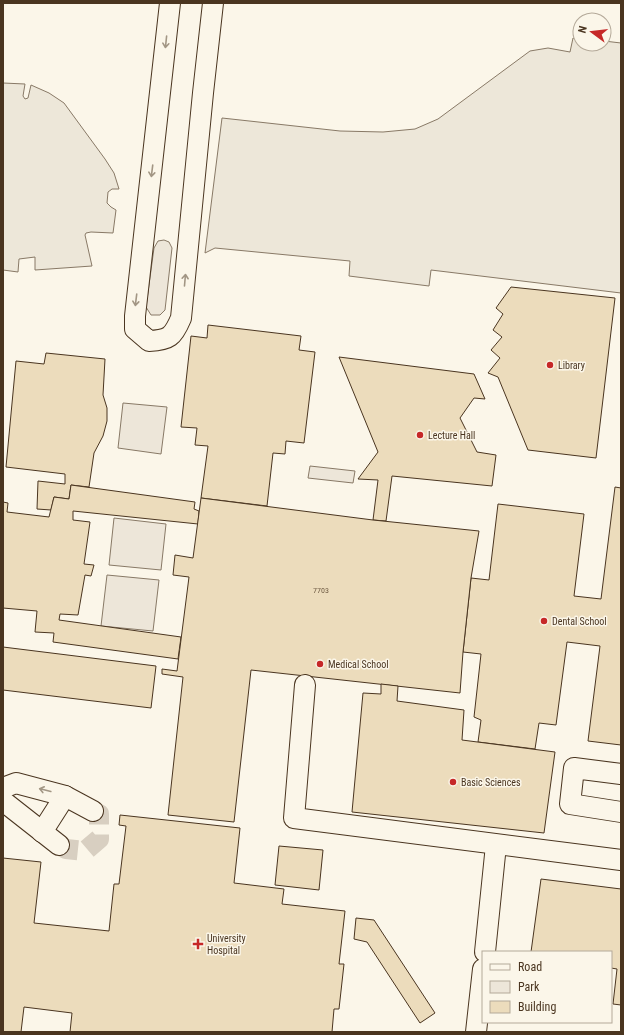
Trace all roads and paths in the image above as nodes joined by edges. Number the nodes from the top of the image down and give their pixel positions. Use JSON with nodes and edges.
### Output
{"nodes":[{"id":1,"x":170,"y":3,"type":"edge"},
{"id":2,"x":213,"y":3,"type":"edge"},
{"id":3,"x":305,"y":686,"type":"dead end"},
{"id":4,"x":621,"y":774,"type":"edge"},
{"id":5,"x":3,"y":788,"type":"edge"},
{"id":6,"x":65,"y":796,"type":"junction"},
{"id":7,"x":3,"y":801,"type":"edge"},
{"id":8,"x":93,"y":811,"type":"tunnel mouth"},
{"id":9,"x":621,"y":812,"type":"edge"},
{"id":10,"x":42,"y":832,"type":"junction"},
{"id":11,"x":59,"y":845,"type":"tunnel mouth"},
{"id":12,"x":496,"y":845,"type":"junction"},
{"id":13,"x":621,"y":860,"type":"edge"},
{"id":14,"x":485,"y":951,"type":"edge"},
{"id":15,"x":482,"y":978,"type":"edge"},
{"id":16,"x":476,"y":1032,"type":"edge"}],
"edges":[{"from":1,"to":2,"type":"lane","one_way":true},
{"from":3,"to":12,"type":"lane"},
{"from":4,"to":9,"type":"lane"},
{"from":6,"to":5,"type":"lane","one_way":true},
{"from":6,"to":8,"type":"lane"},
{"from":6,"to":10,"type":"lane"},
{"from":7,"to":10,"type":"lane"},
{"from":10,"to":11,"type":"lane"},
{"from":12,"to":13,"type":"lane"},
{"from":12,"to":14,"type":"lane"},
{"from":15,"to":16,"type":"lane"}]}
